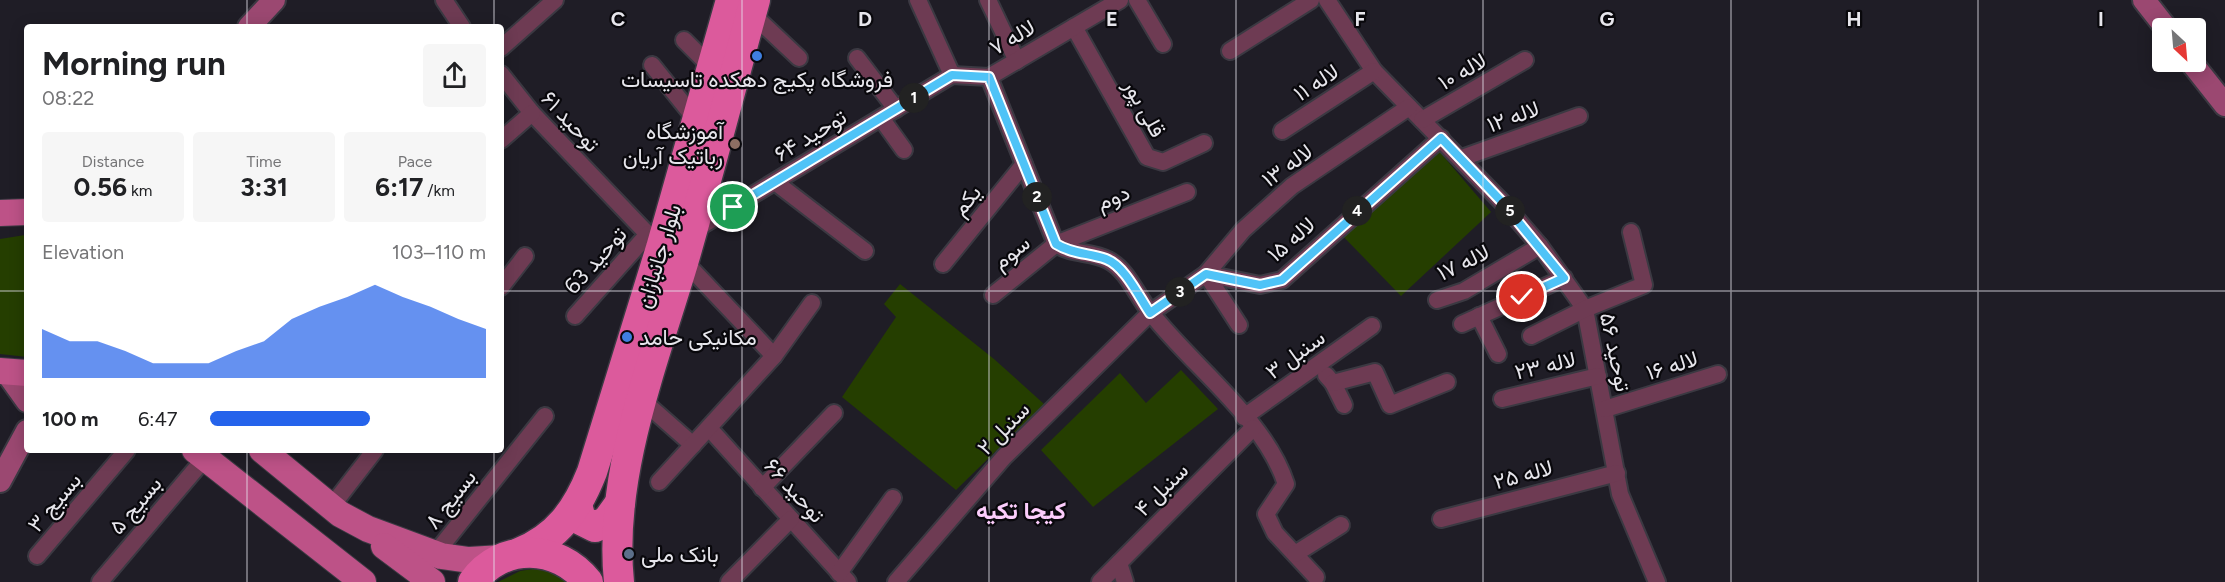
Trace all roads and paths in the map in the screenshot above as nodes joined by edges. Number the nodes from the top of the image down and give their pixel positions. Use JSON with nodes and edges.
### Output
{"nodes":[{"id":1,"x":274,"y":0,"type":"edge"},
{"id":2,"x":444,"y":0,"type":"edge"},
{"id":3,"x":555,"y":0,"type":"edge"},
{"id":4,"x":918,"y":0,"type":"edge"},
{"id":5,"x":988,"y":0,"type":"edge"},
{"id":6,"x":1120,"y":0,"type":"edge"},
{"id":7,"x":1137,"y":0,"type":"edge"},
{"id":8,"x":1311,"y":0,"type":"edge"},
{"id":9,"x":1327,"y":0,"type":"edge"},
{"id":10,"x":2144,"y":0,"type":"edge"},
{"id":11,"x":736,"y":6,"type":"edge"},
{"id":12,"x":2158,"y":18,"type":"edge"},
{"id":13,"x":252,"y":24,"type":"edge"},
{"id":14,"x":460,"y":24,"type":"edge"},
{"id":15,"x":1074,"y":27,"type":"junction"},
{"id":16,"x":684,"y":40,"type":"dead end"},
{"id":17,"x":1163,"y":44,"type":"dead end"},
{"id":18,"x":504,"y":45,"type":"edge"},
{"id":19,"x":1230,"y":51,"type":"dead end"},
{"id":20,"x":799,"y":58,"type":"dead end"},
{"id":21,"x":857,"y":58,"type":"dead end"},
{"id":22,"x":1525,"y":60,"type":"dead end"},
{"id":23,"x":1017,"y":61,"type":"junction"},
{"id":24,"x":652,"y":65,"type":"dead end"},
{"id":25,"x":712,"y":68,"type":"junction"},
{"id":26,"x":1374,"y":71,"type":"junction"},
{"id":27,"x":2199,"y":72,"type":"edge"},
{"id":28,"x":952,"y":75,"type":"junction"},
{"id":29,"x":989,"y":77,"type":"junction"},
{"id":30,"x":504,"y":78,"type":"edge"},
{"id":31,"x":2225,"y":105,"type":"edge"},
{"id":32,"x":1409,"y":107,"type":"junction"},
{"id":33,"x":896,"y":109,"type":"junction"},
{"id":34,"x":532,"y":113,"type":"junction"},
{"id":35,"x":1579,"y":116,"type":"dead end"},
{"id":36,"x":880,"y":118,"type":"junction"},
{"id":37,"x":1422,"y":120,"type":"junction"},
{"id":38,"x":697,"y":121,"type":"junction"},
{"id":39,"x":1282,"y":131,"type":"dead end"},
{"id":40,"x":504,"y":137,"type":"edge"},
{"id":41,"x":1441,"y":138,"type":"junction"},
{"id":42,"x":1204,"y":143,"type":"dead end"},
{"id":43,"x":904,"y":150,"type":"dead end"},
{"id":44,"x":1462,"y":158,"type":"junction"},
{"id":45,"x":1024,"y":164,"type":"junction"},
{"id":46,"x":775,"y":182,"type":"junction"},
{"id":47,"x":1187,"y":192,"type":"dead end"},
{"id":48,"x":1631,"y":232,"type":"dead end"},
{"id":49,"x":671,"y":244,"type":"junction"},
{"id":50,"x":1056,"y":244,"type":"junction"},
{"id":51,"x":1540,"y":246,"type":"junction"},
{"id":52,"x":865,"y":251,"type":"dead end"},
{"id":53,"x":525,"y":256,"type":"dead end"},
{"id":54,"x":943,"y":264,"type":"dead end"},
{"id":55,"x":1206,"y":274,"type":"junction"},
{"id":56,"x":1564,"y":278,"type":"junction"},
{"id":57,"x":504,"y":283,"type":"edge"},
{"id":58,"x":993,"y":295,"type":"dead end"},
{"id":59,"x":1437,"y":300,"type":"dead end"},
{"id":60,"x":812,"y":303,"type":"dead end"},
{"id":61,"x":1585,"y":309,"type":"junction"},
{"id":62,"x":1150,"y":313,"type":"junction"},
{"id":63,"x":575,"y":316,"type":"dead end"},
{"id":64,"x":1479,"y":316,"type":"junction"},
{"id":65,"x":1462,"y":324,"type":"dead end"},
{"id":66,"x":1239,"y":325,"type":"dead end"},
{"id":67,"x":1372,"y":326,"type":"dead end"},
{"id":68,"x":1531,"y":336,"type":"dead end"},
{"id":69,"x":1498,"y":354,"type":"dead end"},
{"id":70,"x":774,"y":356,"type":"junction"},
{"id":71,"x":1317,"y":365,"type":"junction"},
{"id":72,"x":11,"y":372,"type":"edge"},
{"id":73,"x":1718,"y":374,"type":"dead end"},
{"id":74,"x":1598,"y":376,"type":"junction"},
{"id":75,"x":1447,"y":382,"type":"dead end"},
{"id":76,"x":1333,"y":383,"type":"junction"},
{"id":77,"x":24,"y":396,"type":"edge"},
{"id":78,"x":1502,"y":399,"type":"dead end"},
{"id":79,"x":642,"y":400,"type":"junction"},
{"id":80,"x":1344,"y":405,"type":"dead end"},
{"id":81,"x":1605,"y":410,"type":"junction"},
{"id":82,"x":834,"y":413,"type":"dead end"},
{"id":83,"x":544,"y":416,"type":"dead end"},
{"id":84,"x":1249,"y":422,"type":"junction"},
{"id":85,"x":709,"y":428,"type":"junction"},
{"id":86,"x":24,"y":436,"type":"edge"},
{"id":87,"x":693,"y":445,"type":"junction"},
{"id":88,"x":125,"y":453,"type":"edge"},
{"id":89,"x":266,"y":453,"type":"edge"},
{"id":90,"x":373,"y":453,"type":"edge"},
{"id":91,"x":200,"y":454,"type":"edge"},
{"id":92,"x":1617,"y":473,"type":"junction"},
{"id":93,"x":1,"y":477,"type":"edge"},
{"id":94,"x":659,"y":482,"type":"dead end"},
{"id":95,"x":762,"y":488,"type":"junction"},
{"id":96,"x":893,"y":498,"type":"dead end"},
{"id":97,"x":620,"y":503,"type":"junction"},
{"id":98,"x":577,"y":504,"type":"junction"},
{"id":99,"x":336,"y":511,"type":"junction"},
{"id":100,"x":791,"y":519,"type":"junction"},
{"id":101,"x":1441,"y":519,"type":"dead end"},
{"id":102,"x":1341,"y":525,"type":"dead end"},
{"id":103,"x":435,"y":554,"type":"junction"},
{"id":104,"x":1295,"y":554,"type":"junction"},
{"id":105,"x":511,"y":555,"type":"junction"},
{"id":106,"x":38,"y":556,"type":"dead end"},
{"id":107,"x":1119,"y":563,"type":"junction"},
{"id":108,"x":843,"y":577,"type":"edge"},
{"id":109,"x":1316,"y":577,"type":"dead end"},
{"id":110,"x":100,"y":582,"type":"edge"},
{"id":111,"x":363,"y":582,"type":"edge"},
{"id":112,"x":432,"y":582,"type":"edge"},
{"id":113,"x":473,"y":582,"type":"edge"},
{"id":114,"x":588,"y":582,"type":"edge"},
{"id":115,"x":619,"y":582,"type":"edge"},
{"id":116,"x":729,"y":582,"type":"edge"},
{"id":117,"x":896,"y":582,"type":"edge"},
{"id":118,"x":1100,"y":582,"type":"edge"},
{"id":119,"x":1125,"y":582,"type":"edge"},
{"id":120,"x":1657,"y":582,"type":"edge"}],
"edges":[{"from":1,"to":13,"type":"main road"},
{"from":2,"to":14,"type":"street"},
{"from":3,"to":18,"type":"street"},
{"from":4,"to":28,"type":"street"},
{"from":5,"to":23,"type":"street"},
{"from":6,"to":15,"type":"street","name":"لاله ۷"},
{"from":7,"to":17,"type":"street"},
{"from":8,"to":19,"type":"street"},
{"from":9,"to":26,"type":"street","name":"توحید ۵۶"},
{"from":10,"to":12,"type":"main road"},
{"from":11,"to":20,"type":"street"},
{"from":11,"to":25,"type":"highway","name":"بلوار جانبازان"},
{"from":11,"to":49,"type":"highway","name":"بلوار جانبازان"},
{"from":15,"to":23,"type":"street","name":"لاله ۷"},
{"from":15,"to":42,"type":"street","name":"قلی پور"},
{"from":16,"to":25,"type":"street"},
{"from":21,"to":33,"type":"street"},
{"from":22,"to":37,"type":"street","name":"لاله ۱۰"},
{"from":23,"to":29,"type":"street","name":"لاله ۷"},
{"from":24,"to":38,"type":"street"},
{"from":25,"to":38,"type":"highway","name":"بلوار جانبازان"},
{"from":26,"to":32,"type":"street","name":"توحید ۵۶"},
{"from":26,"to":39,"type":"street","name":"لاله ۱۱"},
{"from":27,"to":31,"type":"main road"},
{"from":28,"to":29,"type":"street"},
{"from":28,"to":33,"type":"street","name":"توحید ۶۴"},
{"from":29,"to":45,"type":"street"},
{"from":30,"to":34,"type":"street","name":"توحید ۶۱"},
{"from":32,"to":37,"type":"street","name":"توحید ۵۶"},
{"from":32,"to":55,"type":"street","name":"لاله ۱۳"},
{"from":33,"to":36,"type":"street","name":"توحید ۶۴"},
{"from":34,"to":40,"type":"street"},
{"from":34,"to":49,"type":"street","name":"توحید ۶۱"},
{"from":35,"to":44,"type":"street","name":"لاله ۱۲"},
{"from":36,"to":43,"type":"street"},
{"from":36,"to":46,"type":"street","name":"توحید ۶۴"},
{"from":37,"to":41,"type":"street","name":"توحید ۵۶"},
{"from":38,"to":49,"type":"highway","name":"بلوار جانبازان"},
{"from":41,"to":44,"type":"street","name":"توحید ۵۶"},
{"from":41,"to":55,"type":"street","name":"لاله ۱۵"},
{"from":44,"to":51,"type":"street","name":"توحید ۵۶"},
{"from":45,"to":50,"type":"street"},
{"from":45,"to":54,"type":"street","name":"یکم"},
{"from":46,"to":49,"type":"street","name":"توحید ۶۴"},
{"from":46,"to":52,"type":"street"},
{"from":47,"to":50,"type":"street","name":"دوم"},
{"from":48,"to":61,"type":"street"},
{"from":49,"to":63,"type":"street","name":"توحید 63"},
{"from":49,"to":70,"type":"street"},
{"from":49,"to":79,"type":"highway","name":"بلوار جانبازان"},
{"from":49,"to":98,"type":"highway","name":"بلوار جانبازان"},
{"from":50,"to":58,"type":"street","name":"سوم"},
{"from":50,"to":62,"type":"street"},
{"from":51,"to":56,"type":"street","name":"توحید ۵۶"},
{"from":51,"to":59,"type":"street","name":"لاله ۱۷"},
{"from":53,"to":57,"type":"street"},
{"from":55,"to":62,"type":"street"},
{"from":55,"to":66,"type":"street"},
{"from":56,"to":61,"type":"street","name":"توحید ۵۶"},
{"from":56,"to":64,"type":"street"},
{"from":60,"to":70,"type":"street"},
{"from":61,"to":68,"type":"street"},
{"from":61,"to":74,"type":"street","name":"توحید ۵۶"},
{"from":62,"to":84,"type":"street"},
{"from":62,"to":117,"type":"street","name":"سنبل ۲"},
{"from":64,"to":65,"type":"street"},
{"from":64,"to":69,"type":"street"},
{"from":67,"to":71,"type":"street","name":"سنبل ۳"},
{"from":70,"to":85,"type":"street"},
{"from":71,"to":76,"type":"street"},
{"from":71,"to":84,"type":"street","name":"سنبل ۳"},
{"from":72,"to":77,"type":"main road"},
{"from":73,"to":81,"type":"street","name":"لاله ۱۶"},
{"from":74,"to":78,"type":"street","name":"لاله ۲۳"},
{"from":74,"to":81,"type":"street","name":"توحید ۵۶"},
{"from":75,"to":76,"type":"street","name":"سنبل ۳"},
{"from":76,"to":80,"type":"street"},
{"from":79,"to":87,"type":"street"},
{"from":79,"to":97,"type":"highway","name":"بلوار جانبازان"},
{"from":81,"to":92,"type":"street","name":"توحید ۵۶"},
{"from":82,"to":95,"type":"street"},
{"from":83,"to":103,"type":"street","name":"بسیج ۸"},
{"from":84,"to":104,"type":"street"},
{"from":84,"to":107,"type":"street","name":"سنبل ۴"},
{"from":85,"to":87,"type":"street"},
{"from":85,"to":95,"type":"street","name":"توحید ۶۶"},
{"from":86,"to":93,"type":"main road"},
{"from":87,"to":94,"type":"street"},
{"from":88,"to":106,"type":"street","name":"بسیج ۳"},
{"from":89,"to":99,"type":"main road"},
{"from":90,"to":99,"type":"street"},
{"from":91,"to":110,"type":"street","name":"بسیج ۵"},
{"from":91,"to":111,"type":"main road"},
{"from":92,"to":101,"type":"street","name":"لاله ۲۵"},
{"from":92,"to":120,"type":"street","name":"توحید ۵۶"},
{"from":95,"to":100,"type":"street","name":"توحید ۶۶"},
{"from":96,"to":108,"type":"street"},
{"from":97,"to":98,"type":"highway"},
{"from":97,"to":115,"type":"highway","name":"بلوار جانبازان"},
{"from":98,"to":105,"type":"highway","name":"بلوار جانبازان"},
{"from":99,"to":103,"type":"main road"},
{"from":99,"to":112,"type":"main road"},
{"from":100,"to":108,"type":"street","name":"توحید ۶۶"},
{"from":100,"to":116,"type":"street"},
{"from":102,"to":104,"type":"street"},
{"from":103,"to":105,"type":"main road"},
{"from":104,"to":109,"type":"street"},
{"from":105,"to":113,"type":"highway","name":"بلوار جانبازان"},
{"from":105,"to":114,"type":"highway"},
{"from":107,"to":118,"type":"street","name":"سنبل ۴"},
{"from":107,"to":119,"type":"street"}]}
